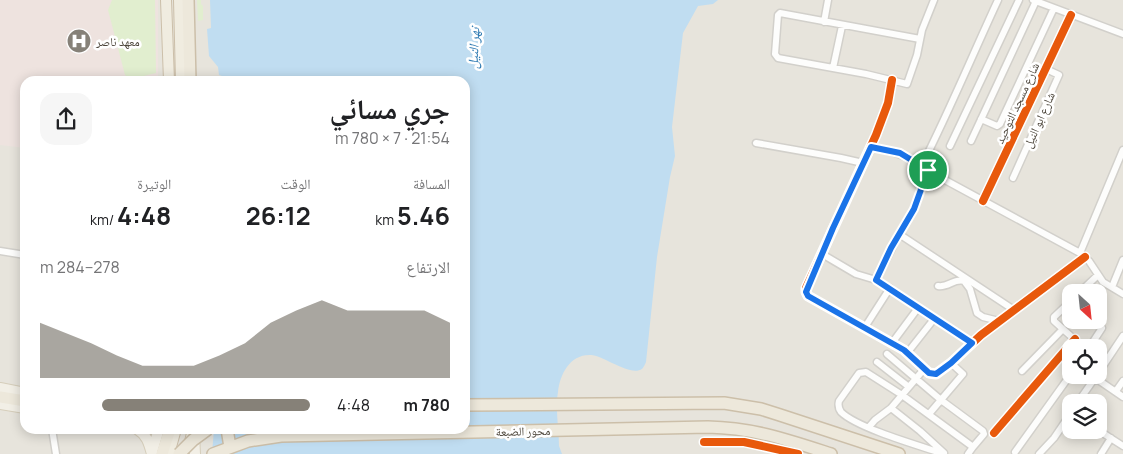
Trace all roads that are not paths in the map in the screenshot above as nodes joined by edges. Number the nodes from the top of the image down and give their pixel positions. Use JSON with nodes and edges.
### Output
{"nodes":[{"id":1,"x":166,"y":0,"type":"edge"},
{"id":2,"x":179,"y":0,"type":"edge"},
{"id":3,"x":188,"y":0,"type":"edge"},
{"id":4,"x":828,"y":0,"type":"edge"},
{"id":5,"x":934,"y":0,"type":"edge"},
{"id":6,"x":998,"y":0,"type":"edge"},
{"id":7,"x":1019,"y":0,"type":"edge"},
{"id":8,"x":1034,"y":0,"type":"edge"},
{"id":9,"x":1054,"y":8,"type":"junction"},
{"id":10,"x":167,"y":11,"type":"junction"},
{"id":11,"x":179,"y":12,"type":"junction"},
{"id":12,"x":1071,"y":15,"type":"junction"},
{"id":13,"x":824,"y":22,"type":"junction"},
{"id":14,"x":842,"y":26,"type":"junction"},
{"id":15,"x":1123,"y":34,"type":"edge"},
{"id":16,"x":920,"y":39,"type":"junction"},
{"id":17,"x":833,"y":68,"type":"junction"},
{"id":18,"x":1046,"y":69,"type":"junction"},
{"id":19,"x":169,"y":76,"type":"edge"},
{"id":20,"x":181,"y":76,"type":"edge"},
{"id":21,"x":190,"y":76,"type":"edge"},
{"id":22,"x":892,"y":80,"type":"junction"},
{"id":23,"x":981,"y":118,"type":"junction"},
{"id":24,"x":971,"y":141,"type":"dead end"},
{"id":25,"x":756,"y":143,"type":"dead end"},
{"id":26,"x":950,"y":146,"type":"dead end"},
{"id":27,"x":871,"y":147,"type":"junction"},
{"id":28,"x":1123,"y":150,"type":"edge"},
{"id":29,"x":863,"y":164,"type":"junction"},
{"id":30,"x":921,"y":167,"type":"junction"},
{"id":31,"x":928,"y":170,"type":"junction"},
{"id":32,"x":1013,"y":178,"type":"dead end"},
{"id":33,"x":983,"y":201,"type":"junction"},
{"id":34,"x":899,"y":234,"type":"junction"},
{"id":35,"x":0,"y":251,"type":"edge"},
{"id":36,"x":20,"y":254,"type":"edge"},
{"id":37,"x":822,"y":254,"type":"junction"},
{"id":38,"x":1082,"y":255,"type":"junction"},
{"id":39,"x":1123,"y":260,"type":"edge"},
{"id":40,"x":1098,"y":275,"type":"junction"},
{"id":41,"x":876,"y":280,"type":"junction"},
{"id":42,"x":1088,"y":284,"type":"edge"},
{"id":43,"x":938,"y":286,"type":"dead end"},
{"id":44,"x":1112,"y":287,"type":"junction"},
{"id":45,"x":890,"y":288,"type":"junction"},
{"id":46,"x":1123,"y":294,"type":"edge"},
{"id":47,"x":918,"y":308,"type":"junction"},
{"id":48,"x":1062,"y":309,"type":"edge"},
{"id":49,"x":1014,"y":310,"type":"junction"},
{"id":50,"x":934,"y":318,"type":"junction"},
{"id":51,"x":999,"y":321,"type":"junction"},
{"id":52,"x":865,"y":327,"type":"junction"},
{"id":53,"x":1062,"y":328,"type":"edge"},
{"id":54,"x":1063,"y":329,"type":"joint"},
{"id":55,"x":1123,"y":336,"type":"edge"},
{"id":56,"x":1075,"y":339,"type":"edge"},
{"id":57,"x":892,"y":343,"type":"junction"},
{"id":58,"x":972,"y":343,"type":"junction"},
{"id":59,"x":908,"y":352,"type":"junction"},
{"id":60,"x":1062,"y":353,"type":"edge"},
{"id":61,"x":887,"y":354,"type":"dead end"},
{"id":62,"x":1107,"y":358,"type":"edge"},
{"id":63,"x":877,"y":362,"type":"dead end"},
{"id":64,"x":951,"y":363,"type":"junction"},
{"id":65,"x":925,"y":368,"type":"junction"},
{"id":66,"x":1022,"y":371,"type":"dead end"},
{"id":67,"x":917,"y":378,"type":"junction"},
{"id":68,"x":1123,"y":381,"type":"edge"},
{"id":69,"x":1064,"y":384,"type":"edge"},
{"id":70,"x":1107,"y":384,"type":"edge"},
{"id":71,"x":909,"y":387,"type":"junction"},
{"id":72,"x":0,"y":388,"type":"edge"},
{"id":73,"x":1116,"y":391,"type":"junction"},
{"id":74,"x":20,"y":392,"type":"edge"},
{"id":75,"x":902,"y":395,"type":"junction"},
{"id":76,"x":1123,"y":397,"type":"edge"},
{"id":77,"x":0,"y":398,"type":"edge"},
{"id":78,"x":941,"y":400,"type":"junction"},
{"id":79,"x":20,"y":402,"type":"edge"},
{"id":80,"x":0,"y":404,"type":"edge"},
{"id":81,"x":470,"y":405,"type":"edge"},
{"id":82,"x":20,"y":407,"type":"edge"},
{"id":83,"x":891,"y":408,"type":"junction"},
{"id":84,"x":929,"y":414,"type":"junction"},
{"id":85,"x":1062,"y":426,"type":"edge"},
{"id":86,"x":869,"y":427,"type":"junction"},
{"id":87,"x":470,"y":432,"type":"edge"},
{"id":88,"x":994,"y":433,"type":"dead end"},
{"id":89,"x":53,"y":434,"type":"edge"},
{"id":90,"x":144,"y":434,"type":"edge"},
{"id":91,"x":158,"y":434,"type":"edge"},
{"id":92,"x":168,"y":434,"type":"edge"},
{"id":93,"x":175,"y":434,"type":"edge"},
{"id":94,"x":192,"y":434,"type":"edge"},
{"id":95,"x":194,"y":434,"type":"edge"},
{"id":96,"x":201,"y":434,"type":"edge"},
{"id":97,"x":228,"y":434,"type":"edge"},
{"id":98,"x":376,"y":434,"type":"edge"},
{"id":99,"x":1107,"y":436,"type":"edge"},
{"id":100,"x":1111,"y":438,"type":"junction"},
{"id":101,"x":704,"y":442,"type":"dead end"},
{"id":102,"x":1123,"y":446,"type":"edge"},
{"id":103,"x":230,"y":447,"type":"junction"},
{"id":104,"x":973,"y":447,"type":"junction"},
{"id":105,"x":1015,"y":452,"type":"dead end"},
{"id":106,"x":56,"y":454,"type":"edge"},
{"id":107,"x":152,"y":454,"type":"edge"},
{"id":108,"x":162,"y":454,"type":"edge"},
{"id":109,"x":169,"y":454,"type":"edge"},
{"id":110,"x":179,"y":454,"type":"edge"},
{"id":111,"x":186,"y":454,"type":"edge"},
{"id":112,"x":195,"y":454,"type":"edge"},
{"id":113,"x":214,"y":454,"type":"edge"},
{"id":114,"x":220,"y":454,"type":"edge"},
{"id":115,"x":798,"y":454,"type":"edge"},
{"id":116,"x":831,"y":454,"type":"edge"},
{"id":117,"x":899,"y":454,"type":"edge"},
{"id":118,"x":944,"y":454,"type":"edge"},
{"id":119,"x":968,"y":454,"type":"edge"},
{"id":120,"x":1039,"y":454,"type":"edge"},
{"id":121,"x":1101,"y":454,"type":"edge"}],
"edges":[{"from":1,"to":10,"type":"highway"},
{"from":2,"to":11,"type":"highway"},
{"from":3,"to":21,"type":"highway"},
{"from":4,"to":13,"type":"street"},
{"from":5,"to":16,"type":"street"},
{"from":6,"to":30,"type":"street"},
{"from":7,"to":26,"type":"street"},
{"from":8,"to":9,"type":"street"},
{"from":8,"to":23,"type":"street"},
{"from":9,"to":12,"type":"street"},
{"from":9,"to":23,"type":"street"},
{"from":10,"to":11,"type":"highway"},
{"from":10,"to":19,"type":"highway"},
{"from":11,"to":20,"type":"highway"},
{"from":12,"to":15,"type":"street"},
{"from":12,"to":18,"type":"street","name":"شارع مسجد التوحيد"},
{"from":13,"to":14,"type":"street"},
{"from":13,"to":17,"type":"street"},
{"from":14,"to":16,"type":"street"},
{"from":14,"to":17,"type":"street"},
{"from":16,"to":22,"type":"street"},
{"from":17,"to":22,"type":"street"},
{"from":18,"to":32,"type":"street","name":"شارع ابو النيل"},
{"from":18,"to":33,"type":"street","name":"شارع مسجد التوحيد"},
{"from":22,"to":27,"type":"street"},
{"from":23,"to":24,"type":"street"},
{"from":25,"to":29,"type":"street"},
{"from":27,"to":29,"type":"street"},
{"from":27,"to":30,"type":"street"},
{"from":28,"to":38,"type":"street"},
{"from":29,"to":37,"type":"street"},
{"from":30,"to":31,"type":"street"},
{"from":31,"to":33,"type":"street"},
{"from":31,"to":34,"type":"street"},
{"from":33,"to":38,"type":"street"},
{"from":34,"to":41,"type":"street"},
{"from":34,"to":49,"type":"street"},
{"from":35,"to":36,"type":"street"},
{"from":37,"to":41,"type":"street"},
{"from":37,"to":52,"type":"street"},
{"from":38,"to":40,"type":"street"},
{"from":38,"to":49,"type":"street"},
{"from":39,"to":44,"type":"street"},
{"from":40,"to":42,"type":"street"},
{"from":40,"to":44,"type":"street"},
{"from":41,"to":45,"type":"street"},
{"from":43,"to":51,"type":"street"},
{"from":44,"to":46,"type":"street"},
{"from":45,"to":47,"type":"street"},
{"from":45,"to":52,"type":"street"},
{"from":47,"to":50,"type":"street"},
{"from":47,"to":57,"type":"street"},
{"from":48,"to":53,"type":"street"},
{"from":49,"to":51,"type":"street"},
{"from":50,"to":58,"type":"street"},
{"from":50,"to":59,"type":"street"},
{"from":51,"to":58,"type":"street"},
{"from":52,"to":57,"type":"street"},
{"from":54,"to":56,"type":"street"},
{"from":54,"to":66,"type":"street"},
{"from":55,"to":62,"type":"street"},
{"from":57,"to":59,"type":"street"},
{"from":58,"to":64,"type":"street"},
{"from":59,"to":65,"type":"street"},
{"from":60,"to":88,"type":"street"},
{"from":61,"to":67,"type":"street"},
{"from":63,"to":71,"type":"street"},
{"from":64,"to":65,"type":"street"},
{"from":64,"to":78,"type":"street"},
{"from":65,"to":67,"type":"street"},
{"from":67,"to":71,"type":"street"},
{"from":67,"to":78,"type":"street"},
{"from":68,"to":73,"type":"street"},
{"from":69,"to":105,"type":"street"},
{"from":70,"to":73,"type":"street"},
{"from":71,"to":75,"type":"street"},
{"from":72,"to":74,"type":"main road"},
{"from":73,"to":76,"type":"street"},
{"from":75,"to":83,"type":"street"},
{"from":75,"to":84,"type":"street"},
{"from":75,"to":86,"type":"street"},
{"from":77,"to":79,"type":"highway"},
{"from":78,"to":84,"type":"street"},
{"from":78,"to":104,"type":"street"},
{"from":80,"to":82,"type":"main road"},
{"from":81,"to":117,"type":"highway"},
{"from":83,"to":86,"type":"street"},
{"from":83,"to":118,"type":"street"},
{"from":84,"to":104,"type":"street"},
{"from":85,"to":120,"type":"street"},
{"from":86,"to":118,"type":"street"},
{"from":87,"to":116,"type":"highway","name":"محور الضبعة"},
{"from":89,"to":106,"type":"street"},
{"from":90,"to":107,"type":"main road"},
{"from":91,"to":107,"type":"main road"},
{"from":92,"to":108,"type":"highway"},
{"from":93,"to":109,"type":"highway"},
{"from":94,"to":111,"type":"highway"},
{"from":95,"to":112,"type":"main road"},
{"from":96,"to":110,"type":"highway","bridge":true},
{"from":97,"to":103,"type":"highway"},
{"from":98,"to":103,"type":"highway","name":"محور الضبعة"},
{"from":99,"to":100,"type":"street"},
{"from":100,"to":102,"type":"street"},
{"from":100,"to":121,"type":"street"},
{"from":101,"to":115,"type":"street"},
{"from":103,"to":113,"type":"highway","name":"محور الضبعة"},
{"from":103,"to":114,"type":"highway"},
{"from":104,"to":119,"type":"street"}]}
